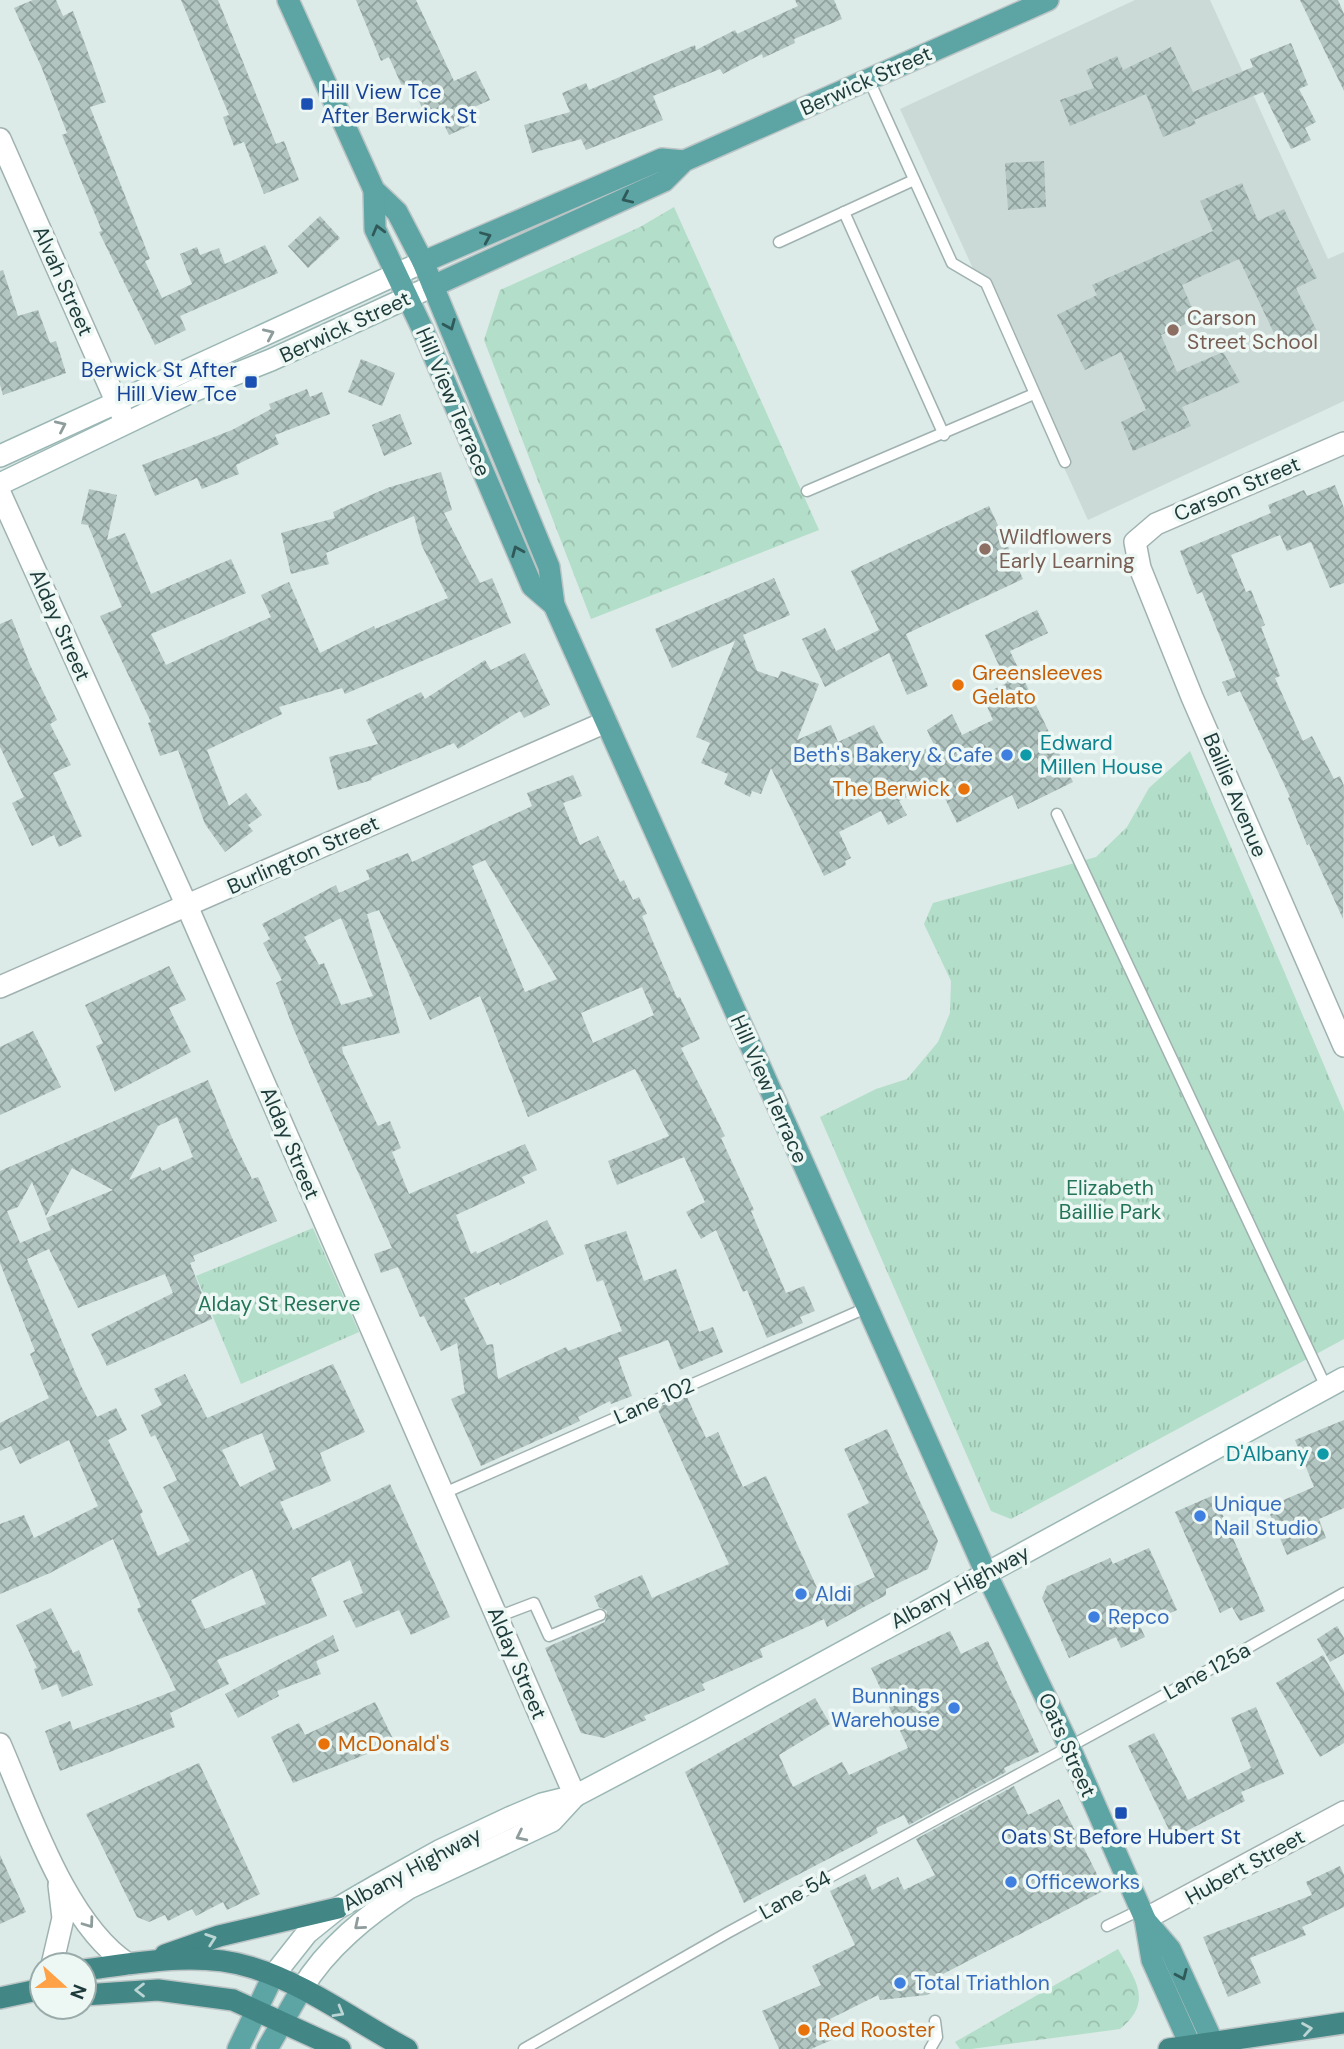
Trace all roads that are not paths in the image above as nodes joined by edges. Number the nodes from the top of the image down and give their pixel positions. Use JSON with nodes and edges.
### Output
{"nodes":[{"id":1,"x":288,"y":0,"type":"edge"},
{"id":2,"x":1045,"y":1,"type":"edge"},
{"id":3,"x":869,"y":80,"type":"junction"},
{"id":4,"x":0,"y":139,"type":"edge"},
{"id":5,"x":684,"y":162,"type":"junction"},
{"id":6,"x":915,"y":180,"type":"junction"},
{"id":7,"x":374,"y":190,"type":"junction"},
{"id":8,"x":844,"y":212,"type":"junction"},
{"id":9,"x":779,"y":242,"type":"dead end"},
{"id":10,"x":423,"y":262,"type":"junction"},
{"id":11,"x":397,"y":275,"type":"junction"},
{"id":12,"x":433,"y":286,"type":"junction"},
{"id":13,"x":408,"y":298,"type":"junction"},
{"id":14,"x":1034,"y":394,"type":"junction"},
{"id":15,"x":117,"y":401,"type":"junction"},
{"id":16,"x":126,"y":423,"type":"junction"},
{"id":17,"x":944,"y":435,"type":"junction"},
{"id":18,"x":1344,"y":443,"type":"edge"},
{"id":19,"x":0,"y":456,"type":"edge"},
{"id":20,"x":1065,"y":462,"type":"dead end"},
{"id":21,"x":0,"y":484,"type":"edge"},
{"id":22,"x":807,"y":491,"type":"dead end"},
{"id":23,"x":0,"y":493,"type":"edge"},
{"id":24,"x":1135,"y":542,"type":"joint"},
{"id":25,"x":554,"y":605,"type":"junction"},
{"id":26,"x":606,"y":722,"type":"junction"},
{"id":27,"x":1057,"y":814,"type":"dead end"},
{"id":28,"x":187,"y":906,"type":"junction"},
{"id":29,"x":0,"y":987,"type":"edge"},
{"id":30,"x":1344,"y":1046,"type":"edge"},
{"id":31,"x":866,"y":1308,"type":"junction"},
{"id":32,"x":1335,"y":1382,"type":"edge"},
{"id":33,"x":442,"y":1494,"type":"junction"},
{"id":34,"x":986,"y":1573,"type":"junction"},
{"id":35,"x":1344,"y":1593,"type":"edge"},
{"id":36,"x":600,"y":1615,"type":"dead end"},
{"id":37,"x":497,"y":1618,"type":"junction"},
{"id":38,"x":1119,"y":1704,"type":"dead end"},
{"id":39,"x":1124,"y":1717,"type":"junction"},
{"id":40,"x":0,"y":1744,"type":"edge"},
{"id":41,"x":1069,"y":1746,"type":"junction"},
{"id":42,"x":575,"y":1796,"type":"junction"},
{"id":43,"x":1344,"y":1812,"type":"edge"},
{"id":44,"x":57,"y":1876,"type":"junction"},
{"id":45,"x":338,"y":1908,"type":"junction"},
{"id":46,"x":1142,"y":1914,"type":"junction"},
{"id":47,"x":1107,"y":1926,"type":"dead end"},
{"id":48,"x":55,"y":1951,"type":"edge"},
{"id":49,"x":137,"y":1962,"type":"junction"},
{"id":50,"x":98,"y":1968,"type":"edge"},
{"id":51,"x":273,"y":1976,"type":"junction"},
{"id":52,"x":301,"y":1990,"type":"junction"},
{"id":53,"x":28,"y":1992,"type":"edge"},
{"id":54,"x":98,"y":1994,"type":"edge"},
{"id":55,"x":0,"y":1998,"type":"edge"},
{"id":56,"x":256,"y":2012,"type":"junction"},
{"id":57,"x":935,"y":2021,"type":"dead end"},
{"id":58,"x":282,"y":2022,"type":"junction"},
{"id":59,"x":1344,"y":2023,"type":"edge"},
{"id":60,"x":1215,"y":2046,"type":"edge"},
{"id":61,"x":1191,"y":2048,"type":"edge"},
{"id":62,"x":238,"y":2049,"type":"edge"},
{"id":63,"x":267,"y":2049,"type":"edge"},
{"id":64,"x":340,"y":2049,"type":"edge"},
{"id":65,"x":407,"y":2049,"type":"edge"},
{"id":66,"x":524,"y":2049,"type":"edge"},
{"id":67,"x":930,"y":2049,"type":"edge"},
{"id":68,"x":1169,"y":2049,"type":"edge"}],
"edges":[{"from":1,"to":7,"type":"main road","name":"Hill View Terrace"},
{"from":2,"to":3,"type":"main road","name":"Berwick Street"},
{"from":3,"to":5,"type":"main road","name":"Berwick Street"},
{"from":3,"to":6,"type":"lane"},
{"from":4,"to":15,"type":"street","name":"Alvah Street"},
{"from":10,"to":5,"type":"main road","name":"Berwick Street","one_way":true},
{"from":5,"to":12,"type":"main road","name":"Berwick Street","one_way":true},
{"from":6,"to":8,"type":"lane"},
{"from":6,"to":14,"type":"lane"},
{"from":7,"to":10,"type":"main road","name":"Hill View Terrace"},
{"from":11,"to":7,"type":"main road","name":"Hill View Terrace","one_way":true},
{"from":8,"to":9,"type":"lane"},
{"from":8,"to":17,"type":"lane"},
{"from":10,"to":11,"type":"street","name":"Berwick Street"},
{"from":10,"to":12,"type":"main road","name":"Hill View Terrace"},
{"from":11,"to":13,"type":"main road","name":"Hill View Terrace"},
{"from":15,"to":11,"type":"street","name":"Berwick Street","one_way":true},
{"from":12,"to":13,"type":"street","name":"Berwick Street"},
{"from":12,"to":25,"type":"main road","name":"Hill View Terrace","one_way":true},
{"from":13,"to":16,"type":"street","name":"Berwick Street"},
{"from":25,"to":13,"type":"main road","name":"Hill View Terrace","one_way":true},
{"from":14,"to":17,"type":"lane"},
{"from":14,"to":20,"type":"lane"},
{"from":15,"to":16,"type":"street","name":"Alvah Street"},
{"from":19,"to":15,"type":"street","name":"Berwick Street","one_way":true},
{"from":16,"to":21,"type":"street","name":"Berwick Street"},
{"from":17,"to":22,"type":"lane"},
{"from":18,"to":24,"type":"street","name":"Carson Street"},
{"from":23,"to":28,"type":"street","name":"Alday Street"},
{"from":24,"to":30,"type":"street","name":"Baillie Avenue"},
{"from":25,"to":26,"type":"main road","name":"Hill View Terrace"},
{"from":26,"to":28,"type":"street","name":"Burlington Street"},
{"from":26,"to":31,"type":"main road","name":"Hill View Terrace"},
{"from":27,"to":32,"type":"lane"},
{"from":28,"to":29,"type":"street","name":"Burlington Street"},
{"from":28,"to":33,"type":"street","name":"Alday Street"},
{"from":31,"to":33,"type":"lane","name":"Lane 102"},
{"from":31,"to":34,"type":"main road","name":"Hill View Terrace"},
{"from":32,"to":34,"type":"street","name":"Albany Highway"},
{"from":33,"to":37,"type":"street","name":"Alday Street"},
{"from":34,"to":41,"type":"main road","name":"Oats Street"},
{"from":34,"to":42,"type":"street","name":"Albany Highway"},
{"from":35,"to":39,"type":"lane","name":"Lane 125a"},
{"from":36,"to":37,"type":"lane"},
{"from":37,"to":42,"type":"street","name":"Alday Street"},
{"from":38,"to":39,"type":"lane"},
{"from":39,"to":41,"type":"lane","name":"Lane 125a"},
{"from":40,"to":44,"type":"street"},
{"from":41,"to":46,"type":"main road","name":"Oats Street"},
{"from":41,"to":66,"type":"lane","name":"Lane 54"},
{"from":42,"to":45,"type":"street","name":"Albany Highway"},
{"from":42,"to":52,"type":"street","name":"Albany Highway","one_way":true},
{"from":43,"to":46,"type":"street","name":"Hubert Street"},
{"from":44,"to":48,"type":"street"},
{"from":44,"to":49,"type":"street","one_way":true},
{"from":49,"to":45,"type":"highway","one_way":true},
{"from":45,"to":51,"type":"street","name":"Albany Highway"},
{"from":46,"to":47,"type":"lane"},
{"from":46,"to":60,"type":"main road","name":"Oats Street","one_way":true},
{"from":46,"to":61,"type":"main road","name":"Oats Street"},
{"from":49,"to":50,"type":"highway"},
{"from":49,"to":51,"type":"highway"},
{"from":51,"to":52,"type":"highway"},
{"from":51,"to":56,"type":"main road"},
{"from":52,"to":58,"type":"main road"},
{"from":52,"to":65,"type":"highway","one_way":true},
{"from":53,"to":55,"type":"highway"},
{"from":56,"to":54,"type":"highway","one_way":true},
{"from":56,"to":58,"type":"highway"},
{"from":56,"to":62,"type":"main road"},
{"from":57,"to":67,"type":"lane"},
{"from":58,"to":63,"type":"main road"},
{"from":58,"to":64,"type":"highway"},
{"from":60,"to":59,"type":"highway","one_way":true},
{"from":60,"to":61,"type":"highway"},
{"from":61,"to":68,"type":"highway"}]}
